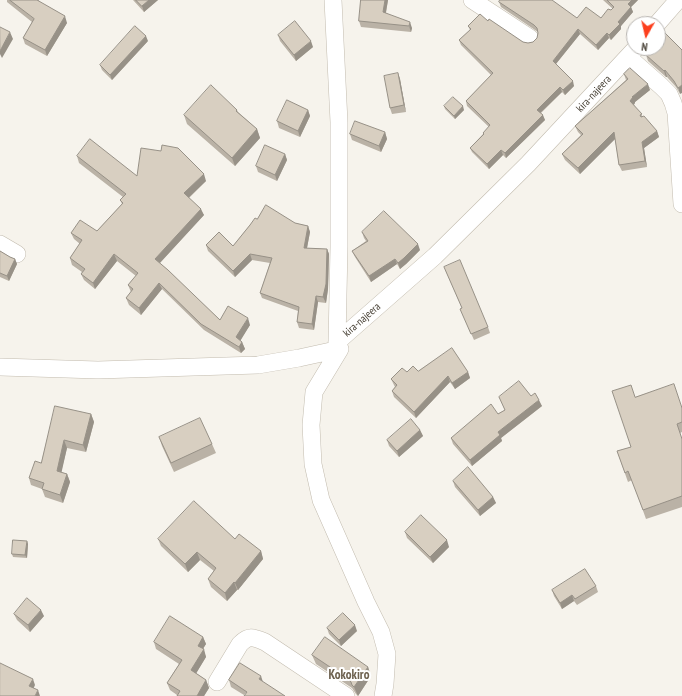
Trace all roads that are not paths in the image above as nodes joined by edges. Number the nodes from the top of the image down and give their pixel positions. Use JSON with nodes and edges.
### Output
{"nodes":[{"id":1,"x":333,"y":0,"type":"edge"},
{"id":2,"x":472,"y":0,"type":"edge"},
{"id":3,"x":678,"y":0,"type":"edge"},
{"id":4,"x":664,"y":16,"type":"edge"},
{"id":5,"x":530,"y":38,"type":"dead end"},
{"id":6,"x":629,"y":56,"type":"edge"},
{"id":7,"x":635,"y":56,"type":"edge"},
{"id":8,"x":682,"y":204,"type":"edge"},
{"id":9,"x":0,"y":244,"type":"edge"},
{"id":10,"x":17,"y":254,"type":"dead end"},
{"id":11,"x":338,"y":345,"type":"junction"},
{"id":12,"x":0,"y":367,"type":"edge"},
{"id":13,"x":217,"y":682,"type":"dead end"},
{"id":14,"x":346,"y":696,"type":"edge"},
{"id":15,"x":383,"y":696,"type":"edge"}],
"edges":[{"from":1,"to":11,"type":"street"},
{"from":2,"to":5,"type":"street"},
{"from":3,"to":4,"type":"street"},
{"from":6,"to":11,"type":"street","name":"kira-najeera"},
{"from":7,"to":8,"type":"street"},
{"from":9,"to":10,"type":"street"},
{"from":11,"to":12,"type":"street"},
{"from":11,"to":15,"type":"street","name":"kira-najeera"},
{"from":13,"to":14,"type":"street"}]}
